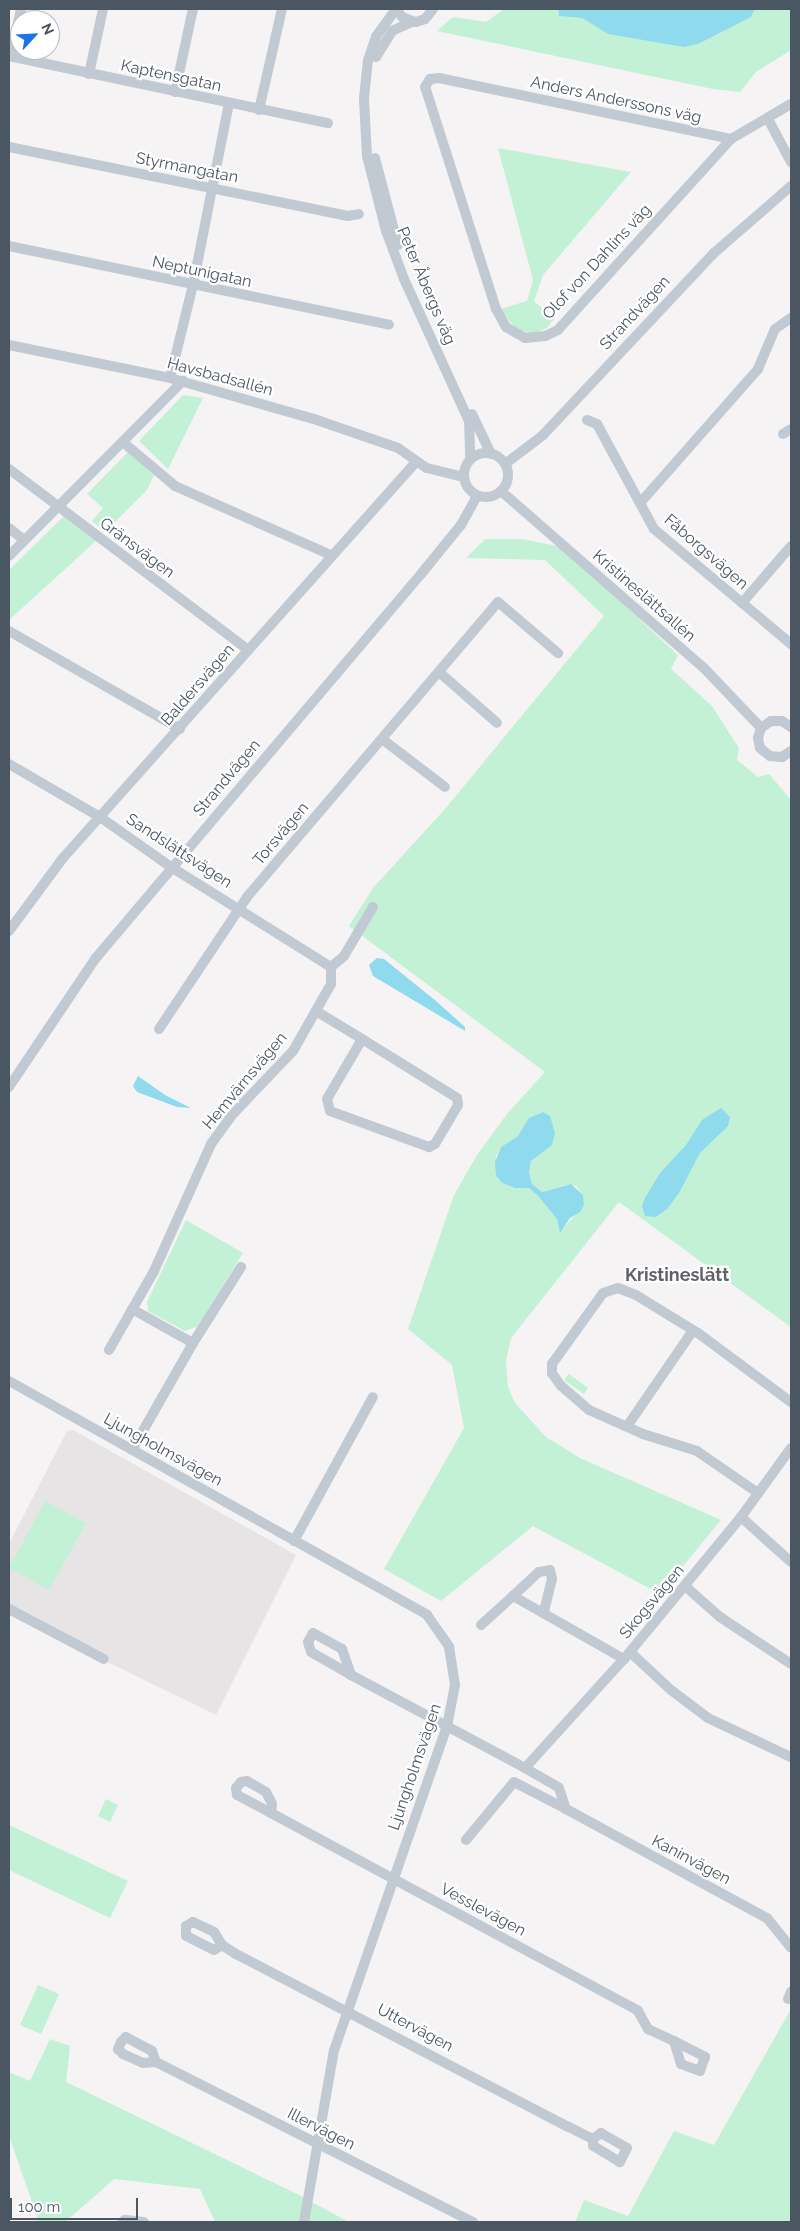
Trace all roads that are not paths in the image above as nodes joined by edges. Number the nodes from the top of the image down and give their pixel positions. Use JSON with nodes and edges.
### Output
{"nodes":[{"id":1,"x":103,"y":9,"type":"edge"},
{"id":2,"x":193,"y":9,"type":"edge"},
{"id":3,"x":282,"y":9,"type":"edge"},
{"id":4,"x":396,"y":9,"type":"edge"},
{"id":5,"x":433,"y":9,"type":"edge"},
{"id":6,"x":411,"y":22,"type":"junction"},
{"id":7,"x":28,"y":60,"type":"edge"},
{"id":8,"x":89,"y":74,"type":"junction"},
{"id":9,"x":427,"y":81,"type":"joint"},
{"id":10,"x":175,"y":92,"type":"junction"},
{"id":11,"x":229,"y":104,"type":"junction"},
{"id":12,"x":791,"y":104,"type":"edge"},
{"id":13,"x":260,"y":110,"type":"junction"},
{"id":14,"x":768,"y":119,"type":"junction"},
{"id":15,"x":328,"y":123,"type":"dead end"},
{"id":16,"x":731,"y":139,"type":"junction"},
{"id":17,"x":9,"y":147,"type":"edge"},
{"id":18,"x":791,"y":162,"type":"edge"},
{"id":19,"x":791,"y":186,"type":"edge"},
{"id":20,"x":212,"y":189,"type":"junction"},
{"id":21,"x":359,"y":214,"type":"dead end"},
{"id":22,"x":9,"y":246,"type":"edge"},
{"id":23,"x":193,"y":285,"type":"junction"},
{"id":24,"x":791,"y":318,"type":"edge"},
{"id":25,"x":390,"y":325,"type":"dead end"},
{"id":26,"x":9,"y":345,"type":"edge"},
{"id":27,"x":170,"y":378,"type":"junction"},
{"id":28,"x":183,"y":381,"type":"junction"},
{"id":29,"x":587,"y":420,"type":"dead end"},
{"id":30,"x":124,"y":443,"type":"junction"},
{"id":31,"x":492,"y":454,"type":"junction"},
{"id":32,"x":470,"y":459,"type":"junction"},
{"id":33,"x":415,"y":463,"type":"junction"},
{"id":34,"x":505,"y":464,"type":"junction"},
{"id":35,"x":9,"y":469,"type":"edge"},
{"id":36,"x":463,"y":477,"type":"junction"},
{"id":37,"x":501,"y":491,"type":"junction"},
{"id":38,"x":477,"y":496,"type":"junction"},
{"id":39,"x":640,"y":503,"type":"junction"},
{"id":40,"x":59,"y":507,"type":"junction"},
{"id":41,"x":9,"y":528,"type":"edge"},
{"id":42,"x":24,"y":540,"type":"junction"},
{"id":43,"x":791,"y":546,"type":"edge"},
{"id":44,"x":331,"y":555,"type":"junction"},
{"id":45,"x":9,"y":556,"type":"edge"},
{"id":46,"x":742,"y":603,"type":"junction"},
{"id":47,"x":9,"y":631,"type":"edge"},
{"id":48,"x":791,"y":644,"type":"edge"},
{"id":49,"x":248,"y":650,"type":"junction"},
{"id":50,"x":558,"y":654,"type":"dead end"},
{"id":51,"x":439,"y":672,"type":"junction"},
{"id":52,"x":497,"y":723,"type":"dead end"},
{"id":53,"x":791,"y":725,"type":"edge"},
{"id":54,"x":762,"y":728,"type":"junction"},
{"id":55,"x":180,"y":729,"type":"junction"},
{"id":56,"x":382,"y":739,"type":"junction"},
{"id":57,"x":791,"y":751,"type":"edge"},
{"id":58,"x":9,"y":764,"type":"edge"},
{"id":59,"x":445,"y":787,"type":"dead end"},
{"id":60,"x":100,"y":817,"type":"junction"},
{"id":61,"x":171,"y":867,"type":"junction"},
{"id":62,"x":373,"y":907,"type":"dead end"},
{"id":63,"x":239,"y":908,"type":"junction"},
{"id":64,"x":9,"y":931,"type":"edge"},
{"id":65,"x":331,"y":967,"type":"junction"},
{"id":66,"x":316,"y":1011,"type":"junction"},
{"id":67,"x":158,"y":1029,"type":"dead end"},
{"id":68,"x":362,"y":1039,"type":"junction"},
{"id":69,"x":9,"y":1087,"type":"edge"},
{"id":70,"x":241,"y":1268,"type":"dead end"},
{"id":71,"x":132,"y":1309,"type":"junction"},
{"id":72,"x":692,"y":1332,"type":"junction"},
{"id":73,"x":193,"y":1343,"type":"junction"},
{"id":74,"x":109,"y":1350,"type":"dead end"},
{"id":75,"x":9,"y":1381,"type":"edge"},
{"id":76,"x":373,"y":1397,"type":"dead end"},
{"id":77,"x":791,"y":1402,"type":"edge"},
{"id":78,"x":628,"y":1425,"type":"junction"},
{"id":79,"x":135,"y":1445,"type":"junction"},
{"id":80,"x":790,"y":1451,"type":"edge"},
{"id":81,"x":758,"y":1493,"type":"junction"},
{"id":82,"x":741,"y":1517,"type":"junction"},
{"id":83,"x":294,"y":1540,"type":"junction"},
{"id":84,"x":791,"y":1562,"type":"edge"},
{"id":85,"x":685,"y":1586,"type":"junction"},
{"id":86,"x":513,"y":1596,"type":"junction"},
{"id":87,"x":9,"y":1610,"type":"edge"},
{"id":88,"x":544,"y":1612,"type":"junction"},
{"id":89,"x":481,"y":1625,"type":"dead end"},
{"id":90,"x":627,"y":1656,"type":"junction"},
{"id":91,"x":104,"y":1659,"type":"dead end"},
{"id":92,"x":791,"y":1664,"type":"edge"},
{"id":93,"x":351,"y":1675,"type":"junction"},
{"id":94,"x":447,"y":1726,"type":"junction"},
{"id":95,"x":791,"y":1757,"type":"edge"},
{"id":96,"x":525,"y":1768,"type":"junction"},
{"id":97,"x":566,"y":1809,"type":"junction"},
{"id":98,"x":271,"y":1813,"type":"dead end"},
{"id":99,"x":466,"y":1840,"type":"dead end"},
{"id":100,"x":392,"y":1878,"type":"junction"},
{"id":101,"x":222,"y":1945,"type":"dead end"},
{"id":102,"x":791,"y":1948,"type":"edge"},
{"id":103,"x":346,"y":2009,"type":"junction"},
{"id":104,"x":674,"y":2041,"type":"dead end"},
{"id":105,"x":156,"y":2062,"type":"dead end"},
{"id":106,"x":593,"y":2139,"type":"dead end"},
{"id":107,"x":318,"y":2143,"type":"junction"},
{"id":108,"x":122,"y":2222,"type":"edge"},
{"id":109,"x":144,"y":2222,"type":"edge"},
{"id":110,"x":304,"y":2222,"type":"edge"},
{"id":111,"x":473,"y":2222,"type":"edge"}],
"edges":[{"from":1,"to":8,"type":"street"},
{"from":2,"to":10,"type":"street"},
{"from":3,"to":13,"type":"street"},
{"from":4,"to":6,"type":"street","name":"Peter Åbergs väg"},
{"from":4,"to":32,"type":"street","name":"Peter Åbergs väg"},
{"from":5,"to":6,"type":"street","name":"Peter Åbergs väg"},
{"from":6,"to":31,"type":"street","name":"Peter Åbergs väg"},
{"from":7,"to":8,"type":"street","name":"Kaptensgatan"},
{"from":8,"to":10,"type":"street","name":"Kaptensgatan"},
{"from":9,"to":16,"type":"street","name":"Anders Anderssons väg"},
{"from":9,"to":16,"type":"street","name":"Olof von Dahlins väg"},
{"from":10,"to":11,"type":"street","name":"Kaptensgatan"},
{"from":11,"to":13,"type":"street","name":"Kaptensgatan"},
{"from":11,"to":20,"type":"street"},
{"from":12,"to":14,"type":"street"},
{"from":13,"to":15,"type":"street","name":"Kaptensgatan"},
{"from":14,"to":16,"type":"street"},
{"from":14,"to":18,"type":"street"},
{"from":17,"to":20,"type":"street","name":"Styrmangatan"},
{"from":19,"to":34,"type":"street","name":"Strandvägen"},
{"from":20,"to":21,"type":"street","name":"Styrmangatan"},
{"from":20,"to":23,"type":"street"},
{"from":22,"to":23,"type":"street","name":"Neptunigatan"},
{"from":23,"to":25,"type":"street","name":"Neptunigatan"},
{"from":23,"to":27,"type":"street"},
{"from":24,"to":39,"type":"street"},
{"from":26,"to":27,"type":"street","name":"Havsbadsallén"},
{"from":27,"to":28,"type":"street","name":"Havsbadsallén"},
{"from":28,"to":30,"type":"street"},
{"from":28,"to":33,"type":"street","name":"Havsbadsallén"},
{"from":29,"to":39,"type":"street","name":"Fåborgsvägen"},
{"from":30,"to":40,"type":"street"},
{"from":30,"to":44,"type":"street"},
{"from":31,"to":32,"type":"street"},
{"from":31,"to":34,"type":"street"},
{"from":32,"to":36,"type":"street"},
{"from":33,"to":36,"type":"street"},
{"from":33,"to":44,"type":"street","name":"Baldersvägen"},
{"from":34,"to":37,"type":"street"},
{"from":35,"to":40,"type":"street","name":"Gränsvägen"},
{"from":36,"to":38,"type":"street"},
{"from":37,"to":38,"type":"street"},
{"from":37,"to":54,"type":"street","name":"Kristineslättsallén"},
{"from":38,"to":61,"type":"street","name":"Strandvägen"},
{"from":39,"to":46,"type":"street","name":"Fåborgsvägen"},
{"from":40,"to":42,"type":"street"},
{"from":40,"to":49,"type":"street","name":"Gränsvägen"},
{"from":41,"to":42,"type":"street"},
{"from":42,"to":45,"type":"street"},
{"from":43,"to":46,"type":"street"},
{"from":44,"to":49,"type":"street","name":"Baldersvägen"},
{"from":46,"to":48,"type":"street","name":"Fåborgsvägen"},
{"from":47,"to":55,"type":"street"},
{"from":49,"to":55,"type":"street","name":"Baldersvägen"},
{"from":50,"to":51,"type":"street","name":"Torsvägen"},
{"from":51,"to":52,"type":"street"},
{"from":51,"to":56,"type":"street","name":"Torsvägen"},
{"from":53,"to":54,"type":"street"},
{"from":54,"to":57,"type":"street"},
{"from":55,"to":60,"type":"street","name":"Baldersvägen"},
{"from":56,"to":59,"type":"street"},
{"from":56,"to":63,"type":"street","name":"Torsvägen"},
{"from":58,"to":60,"type":"street","name":"Sandslättsvägen"},
{"from":60,"to":61,"type":"street","name":"Sandslättsvägen"},
{"from":60,"to":64,"type":"street","name":"Baldersvägen"},
{"from":61,"to":63,"type":"street","name":"Sandslättsvägen"},
{"from":61,"to":69,"type":"street","name":"Strandvägen"},
{"from":62,"to":65,"type":"street"},
{"from":63,"to":65,"type":"street","name":"Sandslättsvägen"},
{"from":63,"to":67,"type":"street","name":"Torsvägen"},
{"from":65,"to":66,"type":"street","name":"Hemvärnsvägen"},
{"from":66,"to":68,"type":"street"},
{"from":66,"to":71,"type":"street","name":"Hemvärnsvägen"},
{"from":68,"to":68,"type":"street"},
{"from":70,"to":73,"type":"street"},
{"from":71,"to":73,"type":"street"},
{"from":71,"to":74,"type":"street","name":"Hemvärnsvägen"},
{"from":72,"to":77,"type":"street"},
{"from":72,"to":78,"type":"street"},
{"from":72,"to":78,"type":"street"},
{"from":73,"to":79,"type":"street"},
{"from":75,"to":79,"type":"street","name":"Ljungholmsvägen"},
{"from":76,"to":83,"type":"street"},
{"from":78,"to":81,"type":"street"},
{"from":79,"to":83,"type":"street","name":"Ljungholmsvägen"},
{"from":80,"to":81,"type":"street","name":"Skogsvägen"},
{"from":81,"to":82,"type":"street","name":"Skogsvägen"},
{"from":82,"to":84,"type":"street"},
{"from":82,"to":85,"type":"street","name":"Skogsvägen"},
{"from":83,"to":94,"type":"street","name":"Ljungholmsvägen"},
{"from":85,"to":90,"type":"street","name":"Skogsvägen"},
{"from":85,"to":92,"type":"street"},
{"from":86,"to":88,"type":"street"},
{"from":86,"to":88,"type":"street"},
{"from":86,"to":89,"type":"street"},
{"from":87,"to":91,"type":"street"},
{"from":88,"to":90,"type":"street"},
{"from":90,"to":95,"type":"street"},
{"from":90,"to":96,"type":"street","name":"Skogsvägen"},
{"from":93,"to":93,"type":"street"},
{"from":93,"to":94,"type":"street"},
{"from":94,"to":96,"type":"street"},
{"from":94,"to":100,"type":"street","name":"Ljungholmsvägen"},
{"from":96,"to":97,"type":"street"},
{"from":97,"to":99,"type":"street","name":"Kaninvägen"},
{"from":97,"to":102,"type":"street","name":"Kaninvägen"},
{"from":98,"to":100,"type":"street","name":"Vesslevägen"},
{"from":100,"to":103,"type":"street","name":"Ljungholmsvägen"},
{"from":100,"to":104,"type":"street","name":"Vesslevägen"},
{"from":101,"to":103,"type":"street","name":"Uttervägen"},
{"from":103,"to":106,"type":"street","name":"Uttervägen"},
{"from":103,"to":107,"type":"street","name":"Ljungholmsvägen"},
{"from":105,"to":107,"type":"street","name":"Illervägen"},
{"from":107,"to":110,"type":"street","name":"Ljungholmsvägen"},
{"from":107,"to":111,"type":"street","name":"Illervägen"},
{"from":108,"to":109,"type":"street"}]}
